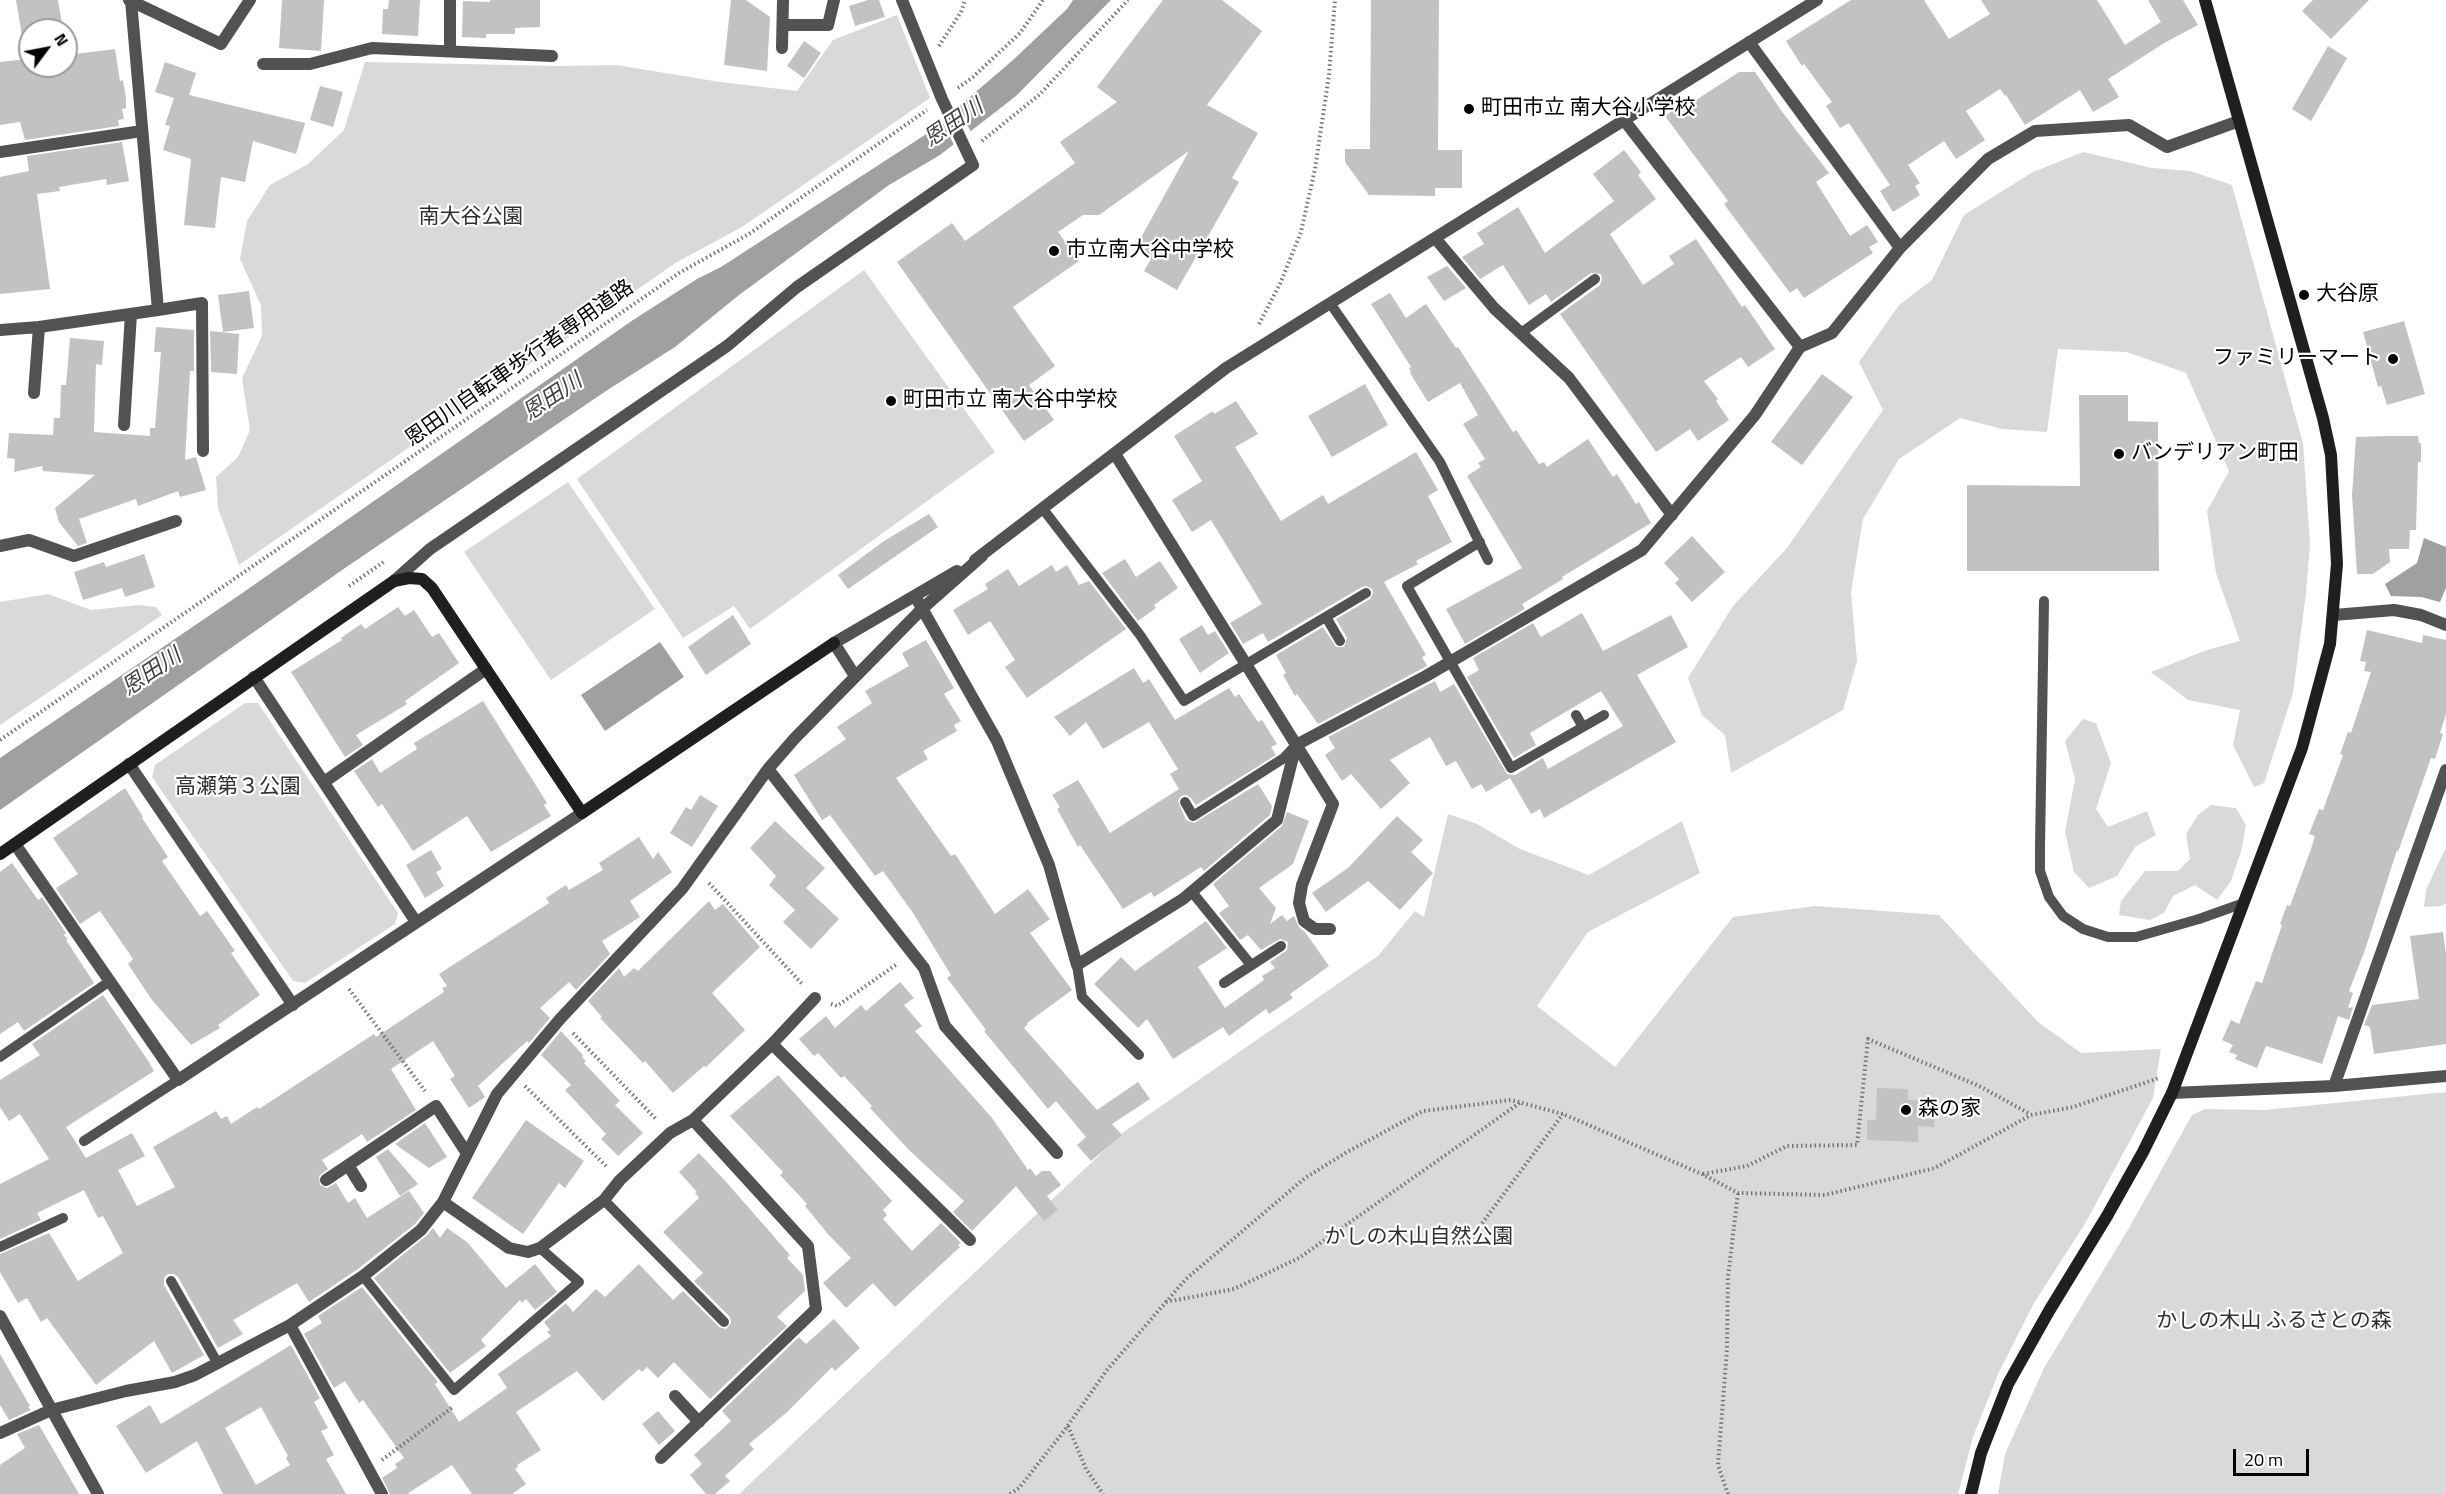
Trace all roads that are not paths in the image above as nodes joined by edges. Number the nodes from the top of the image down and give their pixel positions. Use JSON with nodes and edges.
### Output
{"nodes":[{"id":1,"x":130,"y":0,"type":"edge"},
{"id":2,"x":250,"y":0,"type":"edge"},
{"id":3,"x":450,"y":0,"type":"edge"},
{"id":4,"x":783,"y":0,"type":"edge"},
{"id":5,"x":834,"y":0,"type":"edge"},
{"id":6,"x":902,"y":0,"type":"edge"},
{"id":7,"x":1817,"y":0,"type":"edge"},
{"id":8,"x":2205,"y":0,"type":"edge"},
{"id":9,"x":783,"y":25,"type":"junction"},
{"id":10,"x":1749,"y":42,"type":"junction"},
{"id":11,"x":782,"y":48,"type":"dead end"},
{"id":12,"x":450,"y":50,"type":"junction"},
{"id":13,"x":552,"y":56,"type":"dead end"},
{"id":14,"x":263,"y":64,"type":"dead end"},
{"id":15,"x":1624,"y":120,"type":"junction"},
{"id":16,"x":2239,"y":121,"type":"junction"},
{"id":17,"x":142,"y":131,"type":"junction"},
{"id":18,"x":0,"y":152,"type":"edge"},
{"id":19,"x":1435,"y":238,"type":"junction"},
{"id":20,"x":1900,"y":248,"type":"junction"},
{"id":21,"x":1595,"y":279,"type":"dead end"},
{"id":22,"x":1330,"y":303,"type":"junction"},
{"id":23,"x":158,"y":310,"type":"junction"},
{"id":24,"x":131,"y":314,"type":"junction"},
{"id":25,"x":39,"y":327,"type":"junction"},
{"id":26,"x":0,"y":330,"type":"edge"},
{"id":27,"x":1521,"y":333,"type":"junction"},
{"id":28,"x":1800,"y":347,"type":"junction"},
{"id":29,"x":34,"y":393,"type":"dead end"},
{"id":30,"x":124,"y":425,"type":"dead end"},
{"id":31,"x":203,"y":451,"type":"dead end"},
{"id":32,"x":1115,"y":453,"type":"junction"},
{"id":33,"x":1043,"y":509,"type":"junction"},
{"id":34,"x":1672,"y":515,"type":"junction"},
{"id":35,"x":176,"y":520,"type":"dead end"},
{"id":36,"x":1480,"y":543,"type":"junction"},
{"id":37,"x":0,"y":546,"type":"edge"},
{"id":38,"x":982,"y":556,"type":"junction"},
{"id":39,"x":1488,"y":560,"type":"dead end"},
{"id":40,"x":394,"y":581,"type":"junction"},
{"id":41,"x":1366,"y":593,"type":"dead end"},
{"id":42,"x":915,"y":596,"type":"junction"},
{"id":43,"x":2044,"y":601,"type":"dead end"},
{"id":44,"x":923,"y":608,"type":"junction"},
{"id":45,"x":2334,"y":615,"type":"junction"},
{"id":46,"x":1326,"y":617,"type":"junction"},
{"id":47,"x":2446,"y":625,"type":"edge"},
{"id":48,"x":1340,"y":641,"type":"dead end"},
{"id":49,"x":834,"y":643,"type":"junction"},
{"id":50,"x":1452,"y":661,"type":"junction"},
{"id":51,"x":1246,"y":664,"type":"junction"},
{"id":52,"x":486,"y":669,"type":"junction"},
{"id":53,"x":855,"y":676,"type":"junction"},
{"id":54,"x":254,"y":677,"type":"junction"},
{"id":55,"x":1604,"y":715,"type":"dead end"},
{"id":56,"x":1576,"y":716,"type":"dead end"},
{"id":57,"x":1583,"y":727,"type":"junction"},
{"id":58,"x":1296,"y":745,"type":"junction"},
{"id":59,"x":129,"y":764,"type":"junction"},
{"id":60,"x":768,"y":769,"type":"junction"},
{"id":61,"x":2446,"y":770,"type":"edge"},
{"id":62,"x":324,"y":782,"type":"junction"},
{"id":63,"x":1185,"y":802,"type":"dead end"},
{"id":64,"x":582,"y":813,"type":"junction"},
{"id":65,"x":15,"y":844,"type":"junction"},
{"id":66,"x":0,"y":854,"type":"edge"},
{"id":67,"x":1192,"y":892,"type":"junction"},
{"id":68,"x":2244,"y":903,"type":"junction"},
{"id":69,"x":416,"y":922,"type":"junction"},
{"id":70,"x":1329,"y":929,"type":"dead end"},
{"id":71,"x":1281,"y":946,"type":"dead end"},
{"id":72,"x":1077,"y":965,"type":"junction"},
{"id":73,"x":1251,"y":965,"type":"junction"},
{"id":74,"x":110,"y":981,"type":"junction"},
{"id":75,"x":1224,"y":983,"type":"dead end"},
{"id":76,"x":815,"y":998,"type":"road end"},
{"id":77,"x":293,"y":1005,"type":"junction"},
{"id":78,"x":772,"y":1044,"type":"junction"},
{"id":79,"x":1139,"y":1055,"type":"dead end"},
{"id":80,"x":0,"y":1057,"type":"edge"},
{"id":81,"x":2446,"y":1076,"type":"edge"},
{"id":82,"x":178,"y":1080,"type":"junction"},
{"id":83,"x":2334,"y":1086,"type":"junction"},
{"id":84,"x":2172,"y":1093,"type":"junction"},
{"id":85,"x":693,"y":1120,"type":"junction"},
{"id":86,"x":84,"y":1141,"type":"dead end"},
{"id":87,"x":466,"y":1152,"type":"junction"},
{"id":88,"x":1057,"y":1153,"type":"dead end"},
{"id":89,"x":348,"y":1165,"type":"junction"},
{"id":90,"x":327,"y":1180,"type":"dead end"},
{"id":91,"x":361,"y":1186,"type":"dead end"},
{"id":92,"x":604,"y":1200,"type":"junction"},
{"id":93,"x":443,"y":1202,"type":"junction"},
{"id":94,"x":63,"y":1218,"type":"dead end"},
{"id":95,"x":970,"y":1240,"type":"dead end"},
{"id":96,"x":0,"y":1247,"type":"edge"},
{"id":97,"x":540,"y":1248,"type":"junction"},
{"id":98,"x":363,"y":1276,"type":"junction"},
{"id":99,"x":171,"y":1281,"type":"dead end"},
{"id":100,"x":0,"y":1316,"type":"edge"},
{"id":101,"x":724,"y":1322,"type":"dead end"},
{"id":102,"x":290,"y":1325,"type":"junction"},
{"id":103,"x":218,"y":1364,"type":"junction"},
{"id":104,"x":675,"y":1396,"type":"dead end"},
{"id":105,"x":51,"y":1410,"type":"junction"},
{"id":106,"x":699,"y":1422,"type":"junction"},
{"id":107,"x":0,"y":1433,"type":"edge"},
{"id":108,"x":661,"y":1458,"type":"dead end"},
{"id":109,"x":98,"y":1494,"type":"edge"},
{"id":110,"x":382,"y":1494,"type":"edge"},
{"id":111,"x":1971,"y":1494,"type":"edge"}],
"edges":[{"from":1,"to":2,"type":"street"},
{"from":1,"to":17,"type":"street"},
{"from":3,"to":12,"type":"street"},
{"from":4,"to":9,"type":"street"},
{"from":5,"to":9,"type":"street"},
{"from":6,"to":40,"type":"street"},
{"from":7,"to":10,"type":"street"},
{"from":8,"to":16,"type":"street"},
{"from":9,"to":11,"type":"street"},
{"from":10,"to":15,"type":"street"},
{"from":10,"to":20,"type":"street"},
{"from":12,"to":13,"type":"street"},
{"from":12,"to":14,"type":"street"},
{"from":15,"to":19,"type":"street"},
{"from":15,"to":28,"type":"street"},
{"from":16,"to":20,"type":"street"},
{"from":16,"to":45,"type":"street"},
{"from":17,"to":18,"type":"street"},
{"from":17,"to":23,"type":"street"},
{"from":19,"to":22,"type":"street"},
{"from":19,"to":27,"type":"street"},
{"from":20,"to":28,"type":"street"},
{"from":21,"to":27,"type":"lane"},
{"from":22,"to":32,"type":"street"},
{"from":22,"to":36,"type":"lane"},
{"from":23,"to":24,"type":"street"},
{"from":23,"to":31,"type":"street"},
{"from":24,"to":25,"type":"street"},
{"from":24,"to":30,"type":"street"},
{"from":25,"to":26,"type":"street"},
{"from":25,"to":29,"type":"street"},
{"from":27,"to":34,"type":"street"},
{"from":28,"to":34,"type":"street"},
{"from":32,"to":33,"type":"street"},
{"from":32,"to":51,"type":"street"},
{"from":33,"to":38,"type":"street"},
{"from":33,"to":51,"type":"lane"},
{"from":34,"to":50,"type":"street"},
{"from":35,"to":37,"type":"street"},
{"from":36,"to":39,"type":"lane"},
{"from":36,"to":50,"type":"lane"},
{"from":38,"to":42,"type":"street"},
{"from":38,"to":44,"type":"street"},
{"from":40,"to":52,"type":"street"},
{"from":40,"to":54,"type":"street"},
{"from":41,"to":46,"type":"lane"},
{"from":42,"to":44,"type":"street"},
{"from":42,"to":49,"type":"street"},
{"from":43,"to":68,"type":"lane"},
{"from":44,"to":53,"type":"street"},
{"from":44,"to":72,"type":"street"},
{"from":45,"to":47,"type":"street"},
{"from":45,"to":68,"type":"street"},
{"from":46,"to":48,"type":"lane"},
{"from":46,"to":51,"type":"lane"},
{"from":49,"to":53,"type":"street"},
{"from":49,"to":64,"type":"street"},
{"from":50,"to":57,"type":"lane"},
{"from":50,"to":58,"type":"street"},
{"from":51,"to":58,"type":"street"},
{"from":52,"to":62,"type":"street"},
{"from":52,"to":64,"type":"street"},
{"from":53,"to":60,"type":"street"},
{"from":54,"to":59,"type":"street"},
{"from":54,"to":62,"type":"street"},
{"from":55,"to":57,"type":"lane"},
{"from":56,"to":57,"type":"lane"},
{"from":58,"to":63,"type":"lane"},
{"from":58,"to":67,"type":"street"},
{"from":58,"to":70,"type":"street"},
{"from":59,"to":65,"type":"street"},
{"from":59,"to":77,"type":"street"},
{"from":60,"to":87,"type":"street"},
{"from":60,"to":88,"type":"street"},
{"from":61,"to":83,"type":"street"},
{"from":62,"to":69,"type":"street"},
{"from":64,"to":69,"type":"street"},
{"from":65,"to":66,"type":"street"},
{"from":65,"to":74,"type":"street"},
{"from":67,"to":72,"type":"street"},
{"from":67,"to":73,"type":"lane"},
{"from":68,"to":84,"type":"street"},
{"from":69,"to":77,"type":"street"},
{"from":71,"to":73,"type":"lane"},
{"from":72,"to":79,"type":"lane"},
{"from":73,"to":75,"type":"lane"},
{"from":74,"to":80,"type":"lane"},
{"from":74,"to":82,"type":"street"},
{"from":76,"to":78,"type":"street"},
{"from":77,"to":82,"type":"street"},
{"from":78,"to":85,"type":"street"},
{"from":78,"to":95,"type":"street"},
{"from":81,"to":83,"type":"street"},
{"from":82,"to":86,"type":"lane"},
{"from":83,"to":84,"type":"street"},
{"from":84,"to":111,"type":"street"},
{"from":85,"to":92,"type":"street"},
{"from":85,"to":106,"type":"street"},
{"from":87,"to":89,"type":"street"},
{"from":87,"to":93,"type":"street"},
{"from":89,"to":90,"type":"street"},
{"from":89,"to":91,"type":"street"},
{"from":92,"to":97,"type":"street"},
{"from":92,"to":101,"type":"lane"},
{"from":93,"to":97,"type":"street"},
{"from":93,"to":98,"type":"street"},
{"from":94,"to":96,"type":"lane"},
{"from":97,"to":98,"type":"lane"},
{"from":98,"to":102,"type":"street"},
{"from":99,"to":103,"type":"lane"},
{"from":100,"to":105,"type":"street"},
{"from":102,"to":103,"type":"street"},
{"from":102,"to":110,"type":"street"},
{"from":103,"to":105,"type":"street"},
{"from":104,"to":106,"type":"street"},
{"from":105,"to":107,"type":"street"},
{"from":105,"to":109,"type":"street"},
{"from":106,"to":108,"type":"street"}]}
